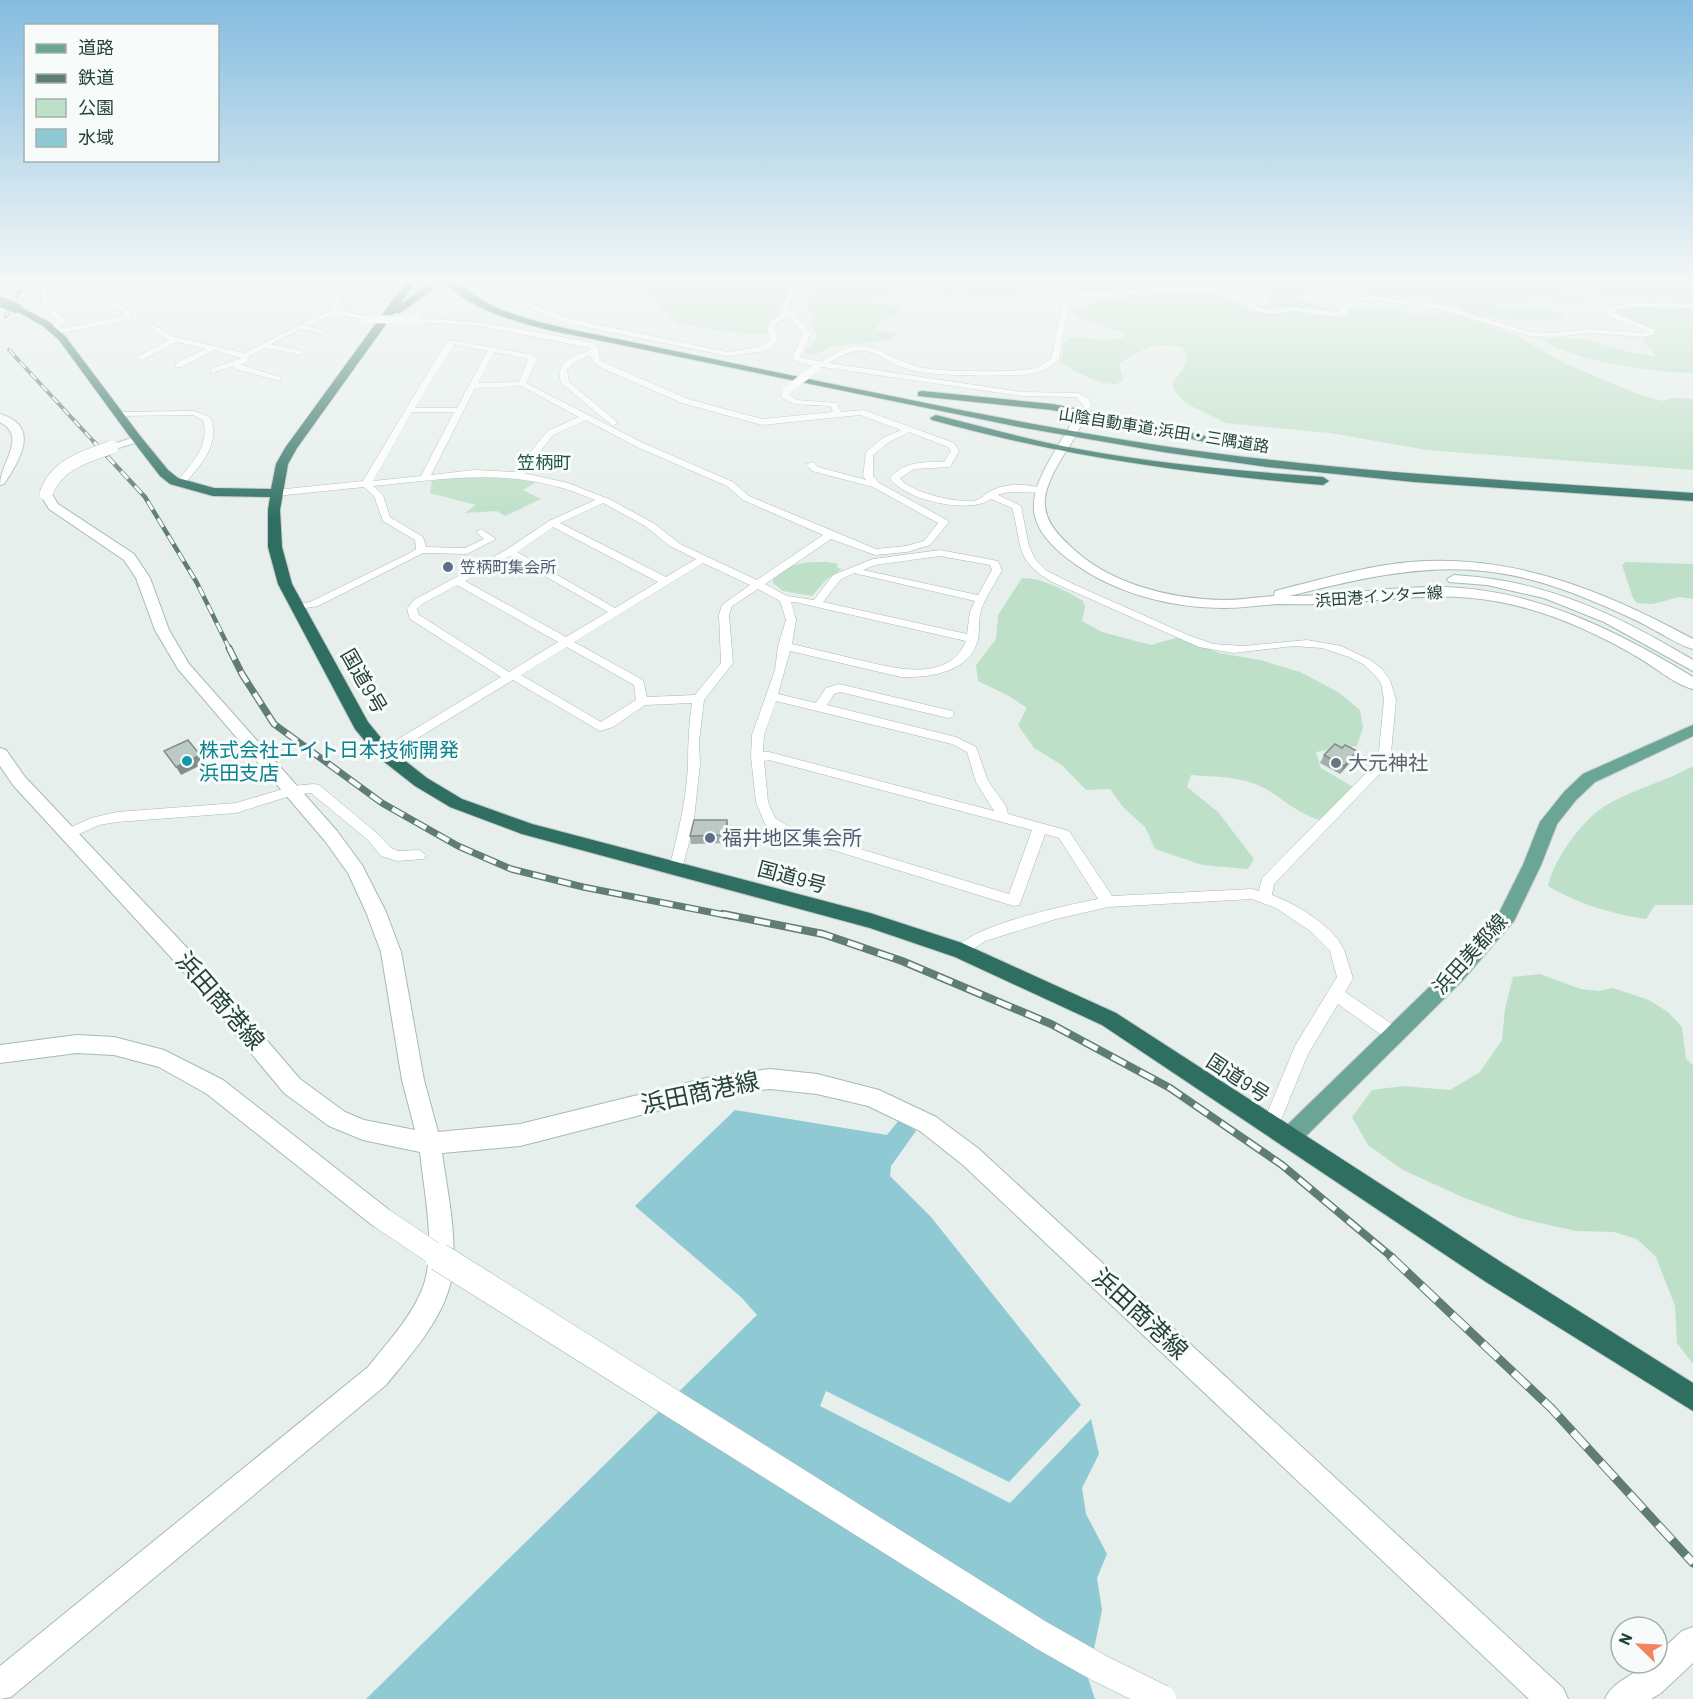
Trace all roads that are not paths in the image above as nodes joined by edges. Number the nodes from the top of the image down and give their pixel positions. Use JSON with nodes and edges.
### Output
{"nodes":[{"id":1,"x":80,"y":361,"type":"edge"},
{"id":2,"x":186,"y":361,"type":"edge"},
{"id":3,"x":241,"y":361,"type":"edge"},
{"id":4,"x":354,"y":361,"type":"edge"},
{"id":5,"x":439,"y":361,"type":"edge"},
{"id":6,"x":485,"y":361,"type":"edge"},
{"id":7,"x":531,"y":361,"type":"edge"},
{"id":8,"x":572,"y":361,"type":"edge"},
{"id":9,"x":600,"y":361,"type":"edge"},
{"id":10,"x":707,"y":361,"type":"edge"},
{"id":11,"x":709,"y":361,"type":"edge"},
{"id":12,"x":805,"y":361,"type":"edge"},
{"id":13,"x":826,"y":361,"type":"edge"},
{"id":14,"x":898,"y":361,"type":"edge"},
{"id":15,"x":1053,"y":361,"type":"edge"},
{"id":16,"x":238,"y":363,"type":"junction"},
{"id":17,"x":179,"y":365,"type":"dead end"},
{"id":18,"x":819,"y":366,"type":"junction"},
{"id":19,"x":214,"y":371,"type":"dead end"},
{"id":20,"x":277,"y":379,"type":"dead end"},
{"id":21,"x":796,"y":379,"type":"junction"},
{"id":22,"x":522,"y":384,"type":"junction"},
{"id":23,"x":472,"y":386,"type":"junction"},
{"id":24,"x":409,"y":410,"type":"junction"},
{"id":25,"x":459,"y":410,"type":"junction"},
{"id":26,"x":1083,"y":412,"type":"junction"},
{"id":27,"x":118,"y":414,"type":"junction"},
{"id":28,"x":838,"y":414,"type":"junction"},
{"id":29,"x":0,"y":417,"type":"edge"},
{"id":30,"x":586,"y":417,"type":"junction"},
{"id":31,"x":907,"y":430,"type":"junction"},
{"id":32,"x":137,"y":439,"type":"junction"},
{"id":33,"x":640,"y":445,"type":"junction"},
{"id":34,"x":1061,"y":450,"type":"junction"},
{"id":35,"x":810,"y":464,"type":"dead end"},
{"id":36,"x":519,"y":474,"type":"junction"},
{"id":37,"x":425,"y":477,"type":"junction"},
{"id":38,"x":0,"y":480,"type":"edge"},
{"id":39,"x":183,"y":480,"type":"dead end"},
{"id":40,"x":366,"y":484,"type":"junction"},
{"id":41,"x":876,"y":485,"type":"junction"},
{"id":42,"x":1511,"y":485,"type":"junction"},
{"id":43,"x":1040,"y":490,"type":"junction"},
{"id":44,"x":276,"y":493,"type":"junction"},
{"id":45,"x":990,"y":495,"type":"junction"},
{"id":46,"x":1693,"y":498,"type":"edge"},
{"id":47,"x":602,"y":500,"type":"junction"},
{"id":48,"x":552,"y":523,"type":"junction"},
{"id":49,"x":480,"y":532,"type":"dead end"},
{"id":50,"x":830,"y":535,"type":"junction"},
{"id":51,"x":421,"y":550,"type":"junction"},
{"id":52,"x":510,"y":552,"type":"junction"},
{"id":53,"x":703,"y":559,"type":"junction"},
{"id":54,"x":854,"y":569,"type":"junction"},
{"id":55,"x":458,"y":581,"type":"junction"},
{"id":56,"x":667,"y":582,"type":"junction"},
{"id":57,"x":757,"y":585,"type":"junction"},
{"id":58,"x":982,"y":598,"type":"junction"},
{"id":59,"x":785,"y":599,"type":"junction"},
{"id":60,"x":1277,"y":600,"type":"junction"},
{"id":61,"x":816,"y":604,"type":"junction"},
{"id":62,"x":1225,"y":604,"type":"junction"},
{"id":63,"x":297,"y":608,"type":"junction"},
{"id":64,"x":616,"y":613,"type":"junction"},
{"id":65,"x":973,"y":639,"type":"junction"},
{"id":66,"x":568,"y":642,"type":"junction"},
{"id":67,"x":1693,"y":645,"type":"edge"},
{"id":68,"x":784,"y":646,"type":"junction"},
{"id":69,"x":1693,"y":666,"type":"edge"},
{"id":70,"x":512,"y":676,"type":"junction"},
{"id":71,"x":1693,"y":684,"type":"edge"},
{"id":72,"x":772,"y":696,"type":"junction"},
{"id":73,"x":698,"y":699,"type":"junction"},
{"id":74,"x":642,"y":701,"type":"junction"},
{"id":75,"x":819,"y":708,"type":"junction"},
{"id":76,"x":948,"y":714,"type":"dead end"},
{"id":77,"x":1693,"y":730,"type":"edge"},
{"id":78,"x":384,"y":753,"type":"junction"},
{"id":79,"x":0,"y":754,"type":"edge"},
{"id":80,"x":757,"y":757,"type":"junction"},
{"id":81,"x":293,"y":791,"type":"junction"},
{"id":82,"x":1001,"y":817,"type":"junction"},
{"id":83,"x":1040,"y":828,"type":"junction"},
{"id":84,"x":68,"y":834,"type":"junction"},
{"id":85,"x":419,"y":855,"type":"dead end"},
{"id":86,"x":676,"y":868,"type":"junction"},
{"id":87,"x":1265,"y":897,"type":"junction"},
{"id":88,"x":1108,"y":902,"type":"junction"},
{"id":89,"x":962,"y":951,"type":"junction"},
{"id":90,"x":1336,"y":994,"type":"junction"},
{"id":91,"x":1393,"y":1034,"type":"junction"},
{"id":92,"x":0,"y":1054,"type":"edge"},
{"id":93,"x":1270,"y":1126,"type":"junction"},
{"id":94,"x":1289,"y":1138,"type":"junction"},
{"id":95,"x":430,"y":1143,"type":"junction"},
{"id":96,"x":1693,"y":1398,"type":"edge"},
{"id":97,"x":1693,"y":1642,"type":"edge"},
{"id":98,"x":0,"y":1686,"type":"edge"},
{"id":99,"x":1162,"y":1699,"type":"edge"},
{"id":100,"x":1552,"y":1699,"type":"edge"},
{"id":101,"x":1621,"y":1699,"type":"edge"}],
"edges":[{"from":1,"to":27,"type":"highway"},
{"from":2,"to":17,"type":"street"},
{"from":3,"to":16,"type":"street"},
{"from":4,"to":44,"type":"highway","name":"国道9号"},
{"from":5,"to":24,"type":"street"},
{"from":6,"to":23,"type":"street"},
{"from":7,"to":22,"type":"street"},
{"from":8,"to":33,"type":"street"},
{"from":9,"to":28,"type":"street"},
{"from":10,"to":21,"type":"highway","name":"山陰自動車道;浜田・三隅道路"},
{"from":11,"to":26,"type":"highway"},
{"from":12,"to":18,"type":"street"},
{"from":13,"to":18,"type":"street"},
{"from":14,"to":15,"type":"street"},
{"from":16,"to":19,"type":"street"},
{"from":16,"to":20,"type":"street"},
{"from":18,"to":26,"type":"street"},
{"from":18,"to":28,"type":"street","bridge":true},
{"from":21,"to":34,"type":"highway"},
{"from":21,"to":42,"type":"highway","name":"山陰自動車道;浜田・三隅道路"},
{"from":22,"to":23,"type":"street"},
{"from":22,"to":30,"type":"street"},
{"from":23,"to":25,"type":"street"},
{"from":24,"to":25,"type":"street"},
{"from":24,"to":40,"type":"street"},
{"from":25,"to":37,"type":"street"},
{"from":26,"to":34,"type":"main road","name":"浜田港インター線"},
{"from":26,"to":42,"type":"highway"},
{"from":27,"to":32,"type":"highway"},
{"from":27,"to":39,"type":"street"},
{"from":28,"to":31,"type":"street"},
{"from":29,"to":38,"type":"main road"},
{"from":30,"to":33,"type":"street"},
{"from":30,"to":36,"type":"street"},
{"from":31,"to":41,"type":"street"},
{"from":31,"to":45,"type":"street"},
{"from":32,"to":44,"type":"highway"},
{"from":32,"to":81,"type":"main road","bridge":true},
{"from":33,"to":50,"type":"street"},
{"from":34,"to":43,"type":"main road","name":"浜田港インター線"},
{"from":34,"to":46,"type":"highway"},
{"from":35,"to":41,"type":"street"},
{"from":36,"to":37,"type":"street"},
{"from":36,"to":47,"type":"street"},
{"from":37,"to":40,"type":"street"},
{"from":40,"to":44,"type":"street"},
{"from":40,"to":51,"type":"street"},
{"from":41,"to":50,"type":"street"},
{"from":42,"to":46,"type":"highway","name":"山陰自動車道;浜田・三隅道路"},
{"from":43,"to":45,"type":"street"},
{"from":43,"to":62,"type":"main road","name":"浜田港インター線"},
{"from":44,"to":63,"type":"highway","name":"国道9号"},
{"from":45,"to":87,"type":"street"},
{"from":47,"to":48,"type":"street"},
{"from":47,"to":53,"type":"street"},
{"from":48,"to":52,"type":"street"},
{"from":48,"to":56,"type":"street"},
{"from":49,"to":51,"type":"street"},
{"from":50,"to":57,"type":"street"},
{"from":51,"to":63,"type":"street"},
{"from":52,"to":55,"type":"street"},
{"from":52,"to":64,"type":"street"},
{"from":53,"to":56,"type":"street"},
{"from":53,"to":57,"type":"street"},
{"from":54,"to":58,"type":"street"},
{"from":54,"to":58,"type":"street"},
{"from":54,"to":61,"type":"street"},
{"from":55,"to":66,"type":"street"},
{"from":55,"to":70,"type":"street"},
{"from":56,"to":64,"type":"street"},
{"from":57,"to":59,"type":"street"},
{"from":57,"to":73,"type":"street"},
{"from":58,"to":65,"type":"street"},
{"from":59,"to":61,"type":"street"},
{"from":59,"to":68,"type":"street"},
{"from":60,"to":62,"type":"main road","name":"浜田港インター線"},
{"from":60,"to":69,"type":"main road"},
{"from":60,"to":71,"type":"main road","name":"浜田港インター線"},
{"from":61,"to":65,"type":"street"},
{"from":62,"to":67,"type":"main road","name":"浜田港インター線"},
{"from":63,"to":78,"type":"highway","name":"国道9号"},
{"from":64,"to":66,"type":"street"},
{"from":65,"to":68,"type":"street"},
{"from":66,"to":70,"type":"street"},
{"from":66,"to":74,"type":"street"},
{"from":68,"to":72,"type":"street"},
{"from":70,"to":74,"type":"street"},
{"from":70,"to":78,"type":"street"},
{"from":72,"to":75,"type":"street"},
{"from":72,"to":80,"type":"street"},
{"from":73,"to":74,"type":"street"},
{"from":73,"to":86,"type":"street"},
{"from":75,"to":76,"type":"street"},
{"from":75,"to":82,"type":"street"},
{"from":77,"to":91,"type":"main road","name":"浜田美都線"},
{"from":78,"to":86,"type":"highway","name":"国道9号"},
{"from":79,"to":84,"type":"main road","name":"浜田商港線"},
{"from":80,"to":82,"type":"street"},
{"from":80,"to":83,"type":"street"},
{"from":81,"to":84,"type":"street"},
{"from":81,"to":85,"type":"street"},
{"from":81,"to":95,"type":"main road"},
{"from":82,"to":83,"type":"street"},
{"from":83,"to":88,"type":"street"},
{"from":84,"to":95,"type":"main road","name":"浜田商港線"},
{"from":86,"to":89,"type":"highway","name":"国道9号"},
{"from":87,"to":88,"type":"street"},
{"from":87,"to":90,"type":"street"},
{"from":88,"to":89,"type":"street"},
{"from":89,"to":93,"type":"highway","name":"国道9号"},
{"from":90,"to":91,"type":"street"},
{"from":90,"to":93,"type":"street"},
{"from":91,"to":94,"type":"main road","name":"浜田美都線"},
{"from":92,"to":99,"type":"main road","bridge":true},
{"from":93,"to":94,"type":"highway","name":"国道9号"},
{"from":94,"to":96,"type":"highway","name":"国道9号"},
{"from":95,"to":98,"type":"main road"},
{"from":95,"to":100,"type":"main road","name":"浜田商港線"},
{"from":97,"to":101,"type":"main road"}]}
